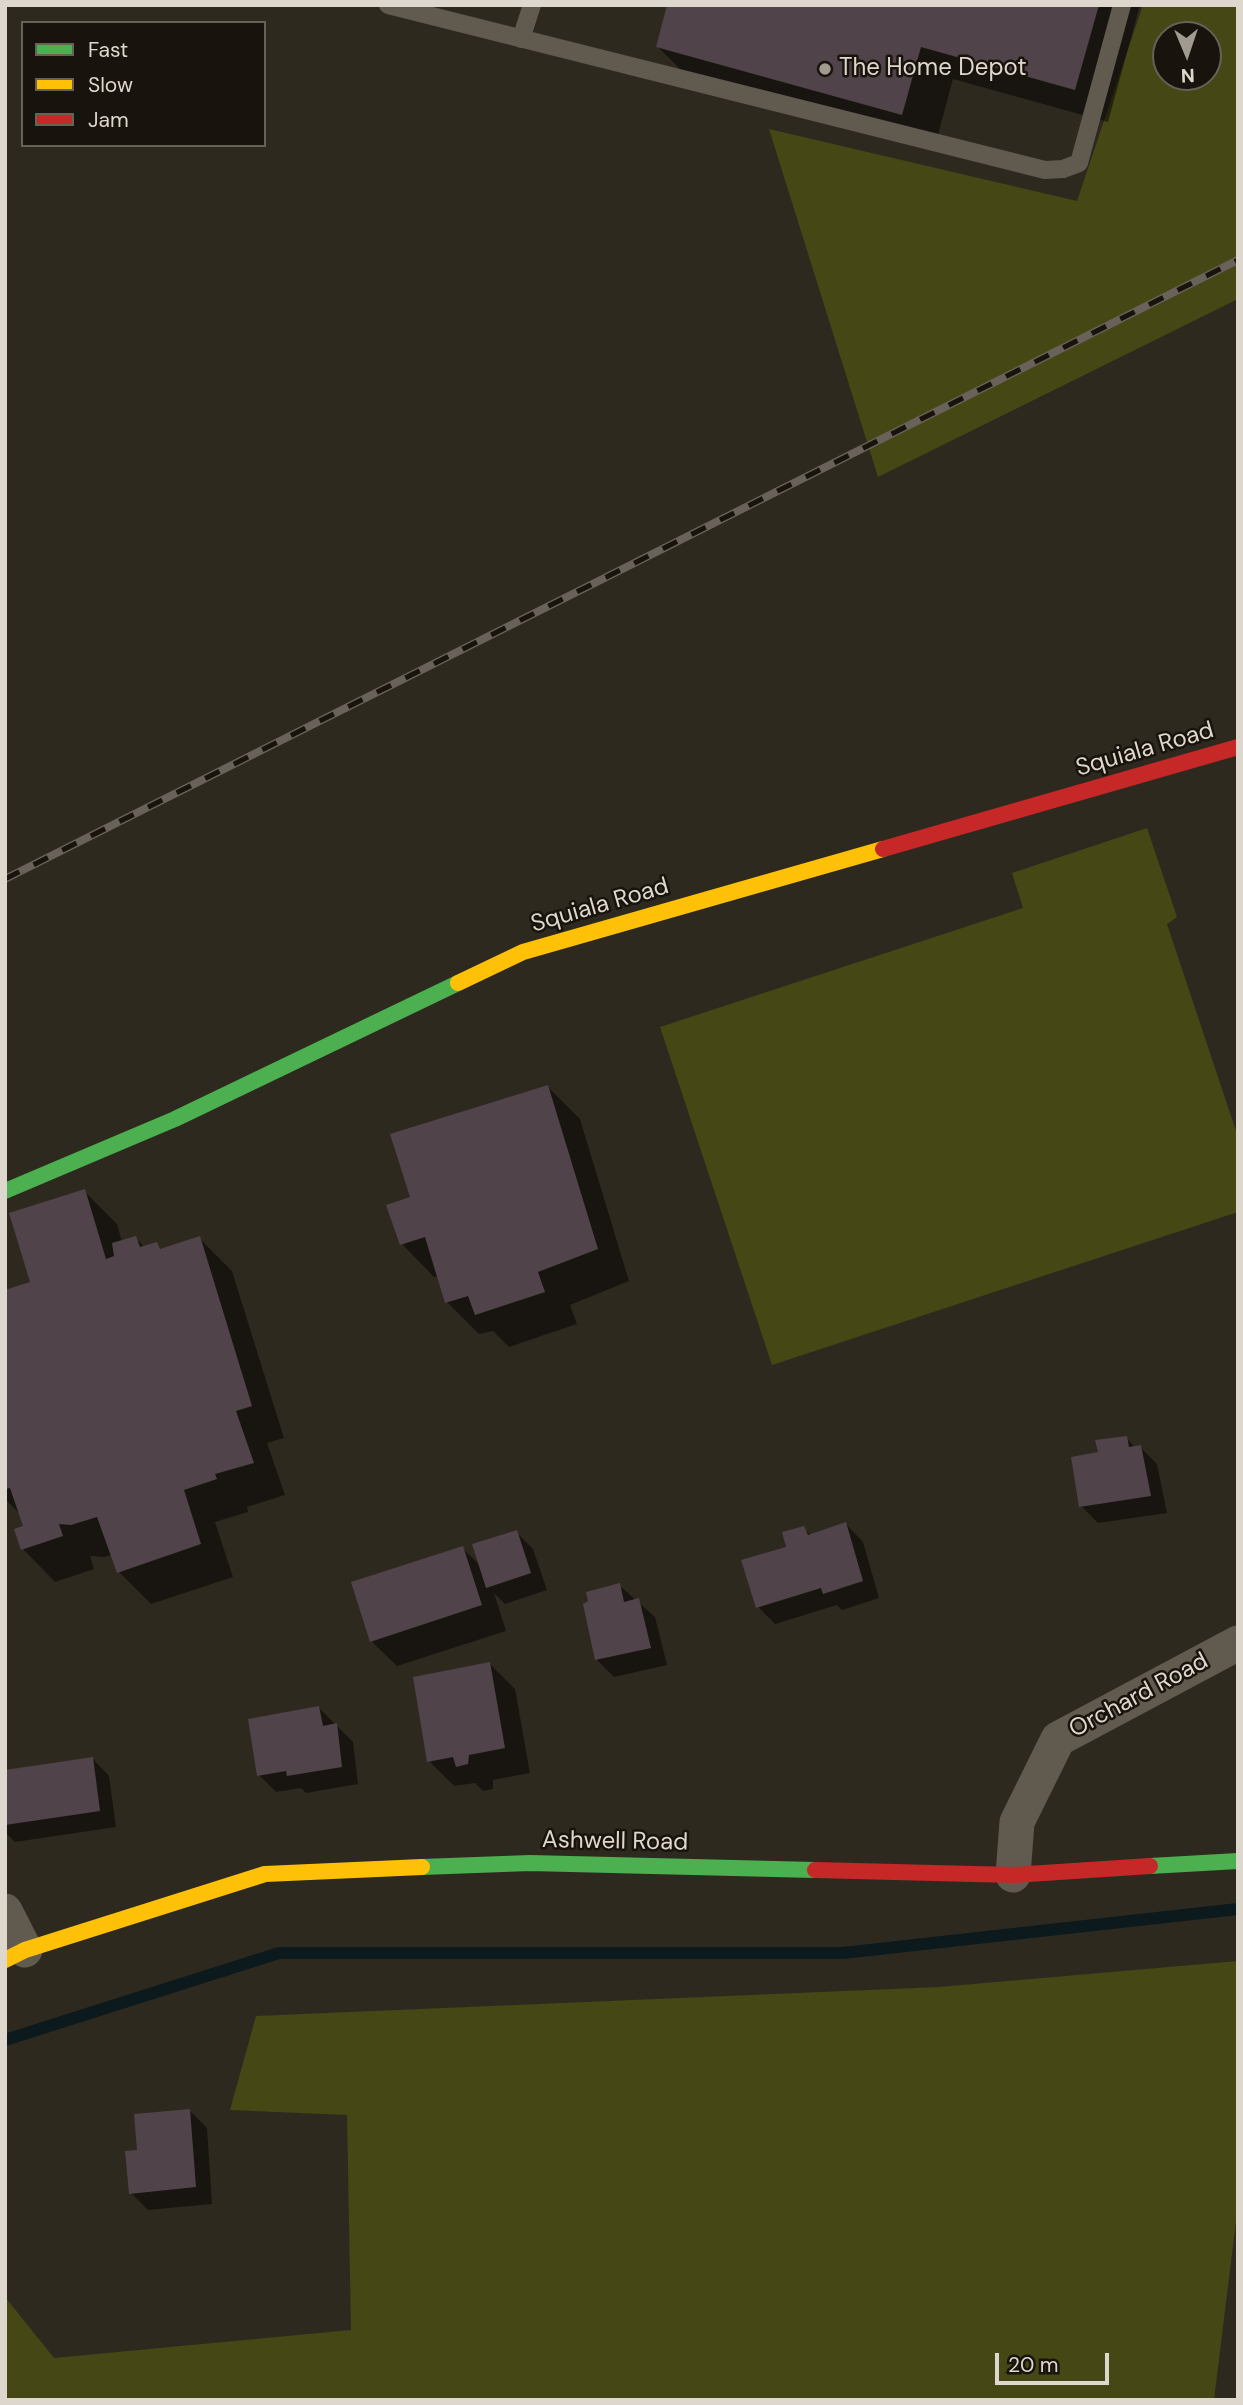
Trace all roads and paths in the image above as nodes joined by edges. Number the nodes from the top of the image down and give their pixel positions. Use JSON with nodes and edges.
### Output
{"nodes":[{"id":1,"x":388,"y":5,"type":"edge"},
{"id":2,"x":532,"y":5,"type":"edge"},
{"id":3,"x":1122,"y":5,"type":"edge"},
{"id":4,"x":521,"y":38,"type":"junction"},
{"id":5,"x":1238,"y":748,"type":"edge"},
{"id":6,"x":5,"y":1191,"type":"edge"},
{"id":7,"x":1238,"y":1643,"type":"edge"},
{"id":8,"x":1238,"y":1861,"type":"edge"},
{"id":9,"x":1013,"y":1875,"type":"junction"},
{"id":10,"x":5,"y":1911,"type":"edge"},
{"id":11,"x":15,"y":1955,"type":"edge"}],
"edges":[{"from":1,"to":4,"type":"lane"},
{"from":2,"to":4,"type":"lane"},
{"from":3,"to":4,"type":"lane"},
{"from":5,"to":6,"type":"street","name":"Squiala Road"},
{"from":7,"to":9,"type":"street","name":"Orchard Road"},
{"from":8,"to":9,"type":"street","name":"Ashwell Road"},
{"from":9,"to":11,"type":"street","name":"Ashwell Road"},
{"from":10,"to":11,"type":"street"}]}
